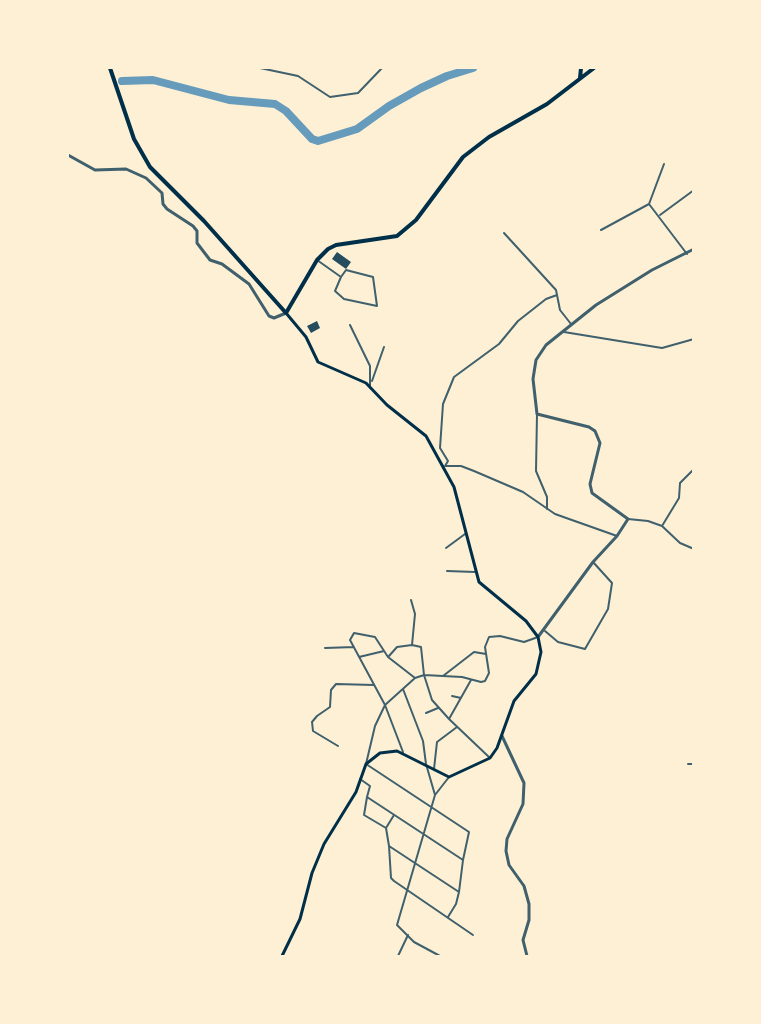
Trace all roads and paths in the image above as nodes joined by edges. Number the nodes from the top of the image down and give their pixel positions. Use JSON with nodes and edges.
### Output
{"nodes":[{"id":1,"x":110,"y":68,"type":"edge"},
{"id":2,"x":260,"y":68,"type":"edge"},
{"id":3,"x":382,"y":68,"type":"edge"},
{"id":4,"x":581,"y":68,"type":"edge"},
{"id":5,"x":594,"y":68,"type":"edge"},
{"id":6,"x":580,"y":78,"type":"junction"},
{"id":7,"x":68,"y":104,"type":"edge"},
{"id":8,"x":68,"y":137,"type":"edge"},
{"id":9,"x":68,"y":155,"type":"edge"},
{"id":10,"x":664,"y":164,"type":"dead end"},
{"id":11,"x":693,"y":190,"type":"edge"},
{"id":12,"x":649,"y":204,"type":"junction"},
{"id":13,"x":658,"y":216,"type":"junction"},
{"id":14,"x":602,"y":230,"type":"dead end"},
{"id":15,"x":504,"y":233,"type":"dead end"},
{"id":16,"x":693,"y":249,"type":"edge"},
{"id":17,"x":687,"y":254,"type":"junction"},
{"id":18,"x":317,"y":260,"type":"junction"},
{"id":19,"x":341,"y":277,"type":"junction"},
{"id":20,"x":557,"y":296,"type":"junction"},
{"id":21,"x":286,"y":313,"type":"junction"},
{"id":22,"x":571,"y":324,"type":"junction"},
{"id":23,"x":350,"y":325,"type":"dead end"},
{"id":24,"x":562,"y":332,"type":"junction"},
{"id":25,"x":693,"y":339,"type":"edge"},
{"id":26,"x":384,"y":347,"type":"dead end"},
{"id":27,"x":372,"y":382,"type":"junction"},
{"id":28,"x":370,"y":388,"type":"junction"},
{"id":29,"x":537,"y":414,"type":"junction"},
{"id":30,"x":445,"y":466,"type":"junction"},
{"id":31,"x":693,"y":469,"type":"edge"},
{"id":32,"x":548,"y":509,"type":"junction"},
{"id":33,"x":628,"y":519,"type":"junction"},
{"id":34,"x":662,"y":526,"type":"junction"},
{"id":35,"x":467,"y":532,"type":"junction"},
{"id":36,"x":617,"y":536,"type":"junction"},
{"id":37,"x":446,"y":548,"type":"dead end"},
{"id":38,"x":693,"y":549,"type":"edge"},
{"id":39,"x":593,"y":562,"type":"junction"},
{"id":40,"x":447,"y":571,"type":"dead end"},
{"id":41,"x":475,"y":573,"type":"junction"},
{"id":42,"x":411,"y":600,"type":"dead end"},
{"id":43,"x":545,"y":631,"type":"junction"},
{"id":44,"x":538,"y":637,"type":"junction"},
{"id":45,"x":412,"y":645,"type":"junction"},
{"id":46,"x":354,"y":647,"type":"junction"},
{"id":47,"x":326,"y":648,"type":"dead end"},
{"id":48,"x":384,"y":651,"type":"junction"},
{"id":49,"x":486,"y":654,"type":"junction"},
{"id":50,"x":359,"y":657,"type":"junction"},
{"id":51,"x":388,"y":657,"type":"junction"},
{"id":52,"x":424,"y":675,"type":"junction"},
{"id":53,"x":444,"y":676,"type":"junction"},
{"id":54,"x":415,"y":678,"type":"junction"},
{"id":55,"x":471,"y":680,"type":"junction"},
{"id":56,"x":374,"y":686,"type":"junction"},
{"id":57,"x":402,"y":688,"type":"junction"},
{"id":58,"x":452,"y":696,"type":"dead end"},
{"id":59,"x":462,"y":698,"type":"junction"},
{"id":60,"x":385,"y":705,"type":"junction"},
{"id":61,"x":438,"y":708,"type":"junction"},
{"id":62,"x":426,"y":713,"type":"dead end"},
{"id":63,"x":449,"y":719,"type":"junction"},
{"id":64,"x":457,"y":727,"type":"junction"},
{"id":65,"x":502,"y":736,"type":"junction"},
{"id":66,"x":338,"y":746,"type":"dead end"},
{"id":67,"x":403,"y":752,"type":"junction"},
{"id":68,"x":490,"y":758,"type":"junction"},
{"id":69,"x":366,"y":764,"type":"junction"},
{"id":70,"x":426,"y":764,"type":"junction"},
{"id":71,"x":688,"y":764,"type":"dead end"},
{"id":72,"x":693,"y":764,"type":"edge"},
{"id":73,"x":434,"y":769,"type":"junction"},
{"id":74,"x":449,"y":777,"type":"junction"},
{"id":75,"x":360,"y":779,"type":"junction"},
{"id":76,"x":435,"y":795,"type":"junction"},
{"id":77,"x":367,"y":797,"type":"junction"},
{"id":78,"x":432,"y":808,"type":"junction"},
{"id":79,"x":394,"y":815,"type":"junction"},
{"id":80,"x":386,"y":828,"type":"junction"},
{"id":81,"x":424,"y":835,"type":"junction"},
{"id":82,"x":389,"y":846,"type":"junction"},
{"id":83,"x":463,"y":860,"type":"junction"},
{"id":84,"x":416,"y":863,"type":"junction"},
{"id":85,"x":408,"y":892,"type":"junction"},
{"id":86,"x":459,"y":892,"type":"junction"},
{"id":87,"x":448,"y":917,"type":"junction"},
{"id":88,"x":408,"y":935,"type":"junction"},
{"id":89,"x":473,"y":935,"type":"dead end"},
{"id":90,"x":282,"y":957,"type":"edge"},
{"id":91,"x":398,"y":957,"type":"edge"},
{"id":92,"x":440,"y":957,"type":"edge"},
{"id":93,"x":527,"y":957,"type":"edge"}],
"edges":[{"from":1,"to":21,"type":"main road"},
{"from":2,"to":3,"type":"street"},
{"from":4,"to":6,"type":"main road"},
{"from":5,"to":6,"type":"main road"},
{"from":6,"to":18,"type":"main road"},
{"from":7,"to":8,"type":"street"},
{"from":9,"to":21,"type":"street"},
{"from":10,"to":12,"type":"street"},
{"from":11,"to":13,"type":"street"},
{"from":12,"to":13,"type":"street"},
{"from":12,"to":14,"type":"street"},
{"from":13,"to":17,"type":"street"},
{"from":15,"to":20,"type":"street"},
{"from":16,"to":17,"type":"street"},
{"from":17,"to":22,"type":"street"},
{"from":18,"to":19,"type":"street"},
{"from":18,"to":21,"type":"main road"},
{"from":19,"to":19,"type":"street"},
{"from":20,"to":22,"type":"street"},
{"from":20,"to":30,"type":"street"},
{"from":21,"to":28,"type":"main road"},
{"from":22,"to":24,"type":"street"},
{"from":23,"to":27,"type":"street"},
{"from":24,"to":25,"type":"street"},
{"from":24,"to":29,"type":"street"},
{"from":26,"to":27,"type":"street"},
{"from":27,"to":28,"type":"street"},
{"from":28,"to":30,"type":"main road"},
{"from":29,"to":32,"type":"street"},
{"from":29,"to":33,"type":"street"},
{"from":30,"to":32,"type":"street"},
{"from":30,"to":35,"type":"main road"},
{"from":31,"to":34,"type":"street"},
{"from":32,"to":36,"type":"street"},
{"from":33,"to":34,"type":"street"},
{"from":33,"to":36,"type":"street"},
{"from":34,"to":38,"type":"street"},
{"from":35,"to":37,"type":"street"},
{"from":35,"to":41,"type":"main road"},
{"from":36,"to":39,"type":"street"},
{"from":39,"to":43,"type":"street"},
{"from":39,"to":43,"type":"street"},
{"from":40,"to":41,"type":"street"},
{"from":41,"to":44,"type":"main road"},
{"from":42,"to":45,"type":"street"},
{"from":43,"to":44,"type":"street"},
{"from":44,"to":49,"type":"street"},
{"from":44,"to":65,"type":"main road"},
{"from":45,"to":51,"type":"street"},
{"from":45,"to":52,"type":"street"},
{"from":46,"to":47,"type":"street"},
{"from":46,"to":48,"type":"street"},
{"from":46,"to":50,"type":"street"},
{"from":48,"to":50,"type":"street"},
{"from":48,"to":51,"type":"street"},
{"from":49,"to":53,"type":"street"},
{"from":49,"to":55,"type":"street"},
{"from":50,"to":56,"type":"street"},
{"from":51,"to":54,"type":"street"},
{"from":52,"to":53,"type":"street"},
{"from":52,"to":54,"type":"street"},
{"from":52,"to":61,"type":"street"},
{"from":53,"to":55,"type":"street"},
{"from":54,"to":57,"type":"street"},
{"from":55,"to":59,"type":"street"},
{"from":56,"to":60,"type":"street"},
{"from":56,"to":66,"type":"street"},
{"from":57,"to":60,"type":"street"},
{"from":57,"to":70,"type":"street"},
{"from":58,"to":59,"type":"street"},
{"from":59,"to":63,"type":"street"},
{"from":60,"to":67,"type":"street"},
{"from":60,"to":69,"type":"street"},
{"from":61,"to":62,"type":"street"},
{"from":61,"to":63,"type":"street"},
{"from":63,"to":64,"type":"street"},
{"from":64,"to":68,"type":"street"},
{"from":64,"to":73,"type":"street"},
{"from":65,"to":68,"type":"main road"},
{"from":65,"to":93,"type":"street"},
{"from":67,"to":69,"type":"main road"},
{"from":67,"to":70,"type":"main road"},
{"from":68,"to":74,"type":"main road"},
{"from":69,"to":75,"type":"main road"},
{"from":69,"to":78,"type":"street"},
{"from":70,"to":73,"type":"main road"},
{"from":70,"to":76,"type":"street"},
{"from":71,"to":72,"type":"street"},
{"from":73,"to":74,"type":"main road"},
{"from":74,"to":76,"type":"street"},
{"from":75,"to":77,"type":"street"},
{"from":75,"to":90,"type":"main road"},
{"from":76,"to":78,"type":"street"},
{"from":77,"to":79,"type":"street"},
{"from":77,"to":80,"type":"street"},
{"from":78,"to":81,"type":"street"},
{"from":78,"to":83,"type":"street"},
{"from":79,"to":80,"type":"street"},
{"from":79,"to":81,"type":"street"},
{"from":80,"to":82,"type":"street"},
{"from":81,"to":83,"type":"street"},
{"from":81,"to":84,"type":"street"},
{"from":82,"to":84,"type":"street"},
{"from":82,"to":85,"type":"street"},
{"from":83,"to":86,"type":"street"},
{"from":84,"to":85,"type":"street"},
{"from":84,"to":86,"type":"street"},
{"from":85,"to":87,"type":"street"},
{"from":85,"to":88,"type":"street"},
{"from":86,"to":87,"type":"street"},
{"from":87,"to":89,"type":"street"},
{"from":88,"to":91,"type":"street"},
{"from":88,"to":92,"type":"street"}]}
